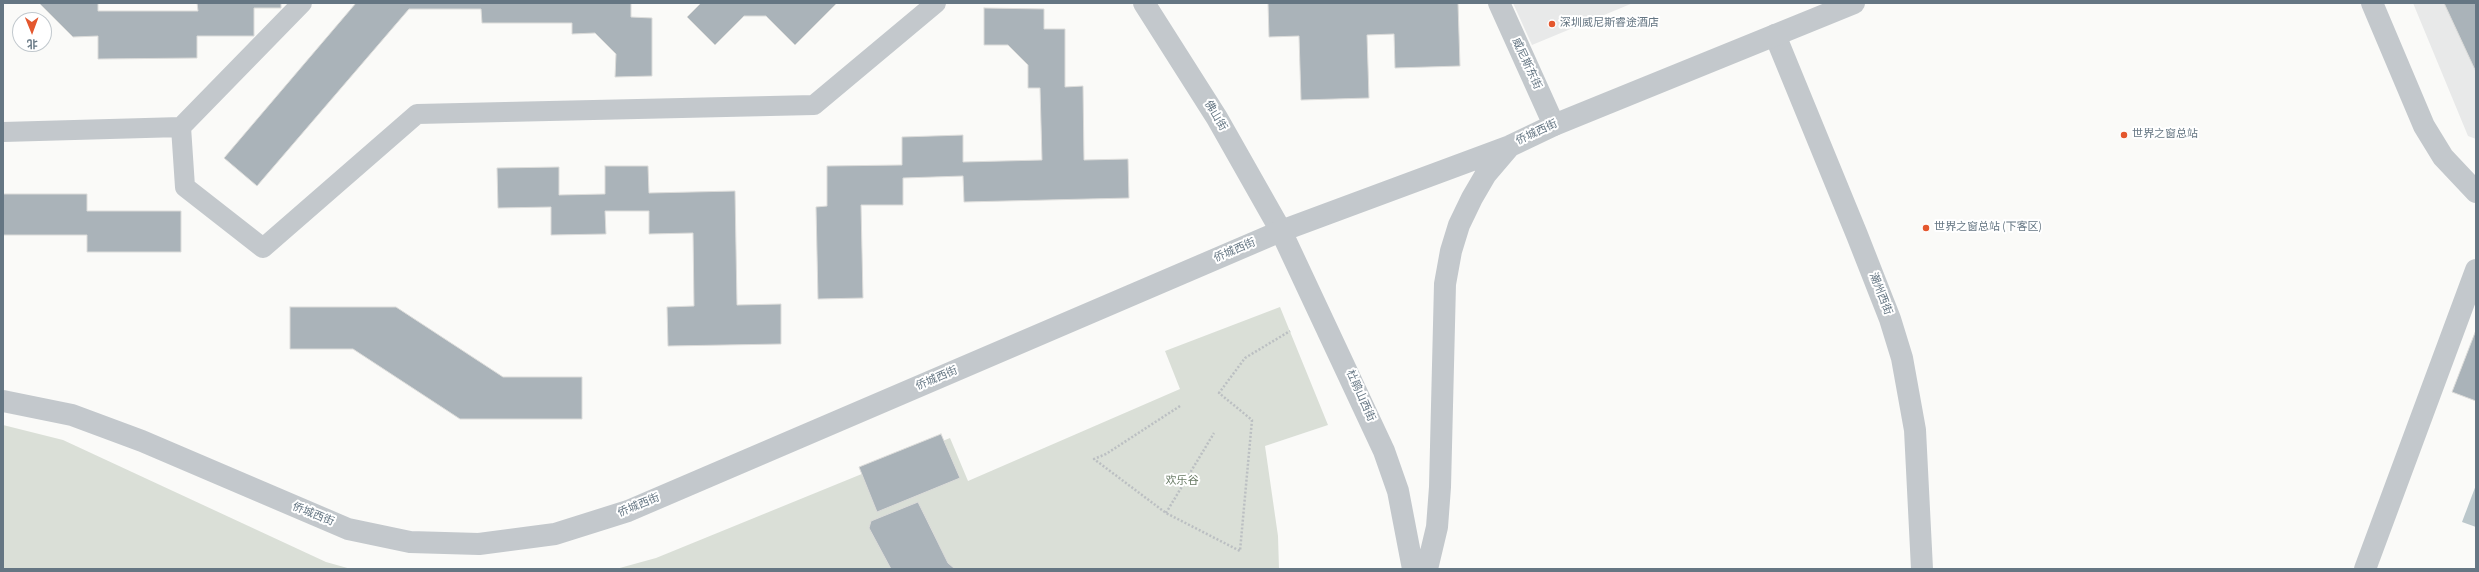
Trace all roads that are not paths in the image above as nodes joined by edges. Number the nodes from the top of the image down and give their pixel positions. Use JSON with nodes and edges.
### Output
{"nodes":[{"id":1,"x":302,"y":3,"type":"edge"},
{"id":2,"x":936,"y":3,"type":"edge"},
{"id":3,"x":1144,"y":3,"type":"edge"},
{"id":4,"x":1499,"y":3,"type":"edge"},
{"id":5,"x":1854,"y":3,"type":"edge"},
{"id":6,"x":2372,"y":3,"type":"edge"},
{"id":7,"x":1775,"y":35,"type":"junction"},
{"id":8,"x":1554,"y":124,"type":"junction"},
{"id":9,"x":181,"y":127,"type":"junction"},
{"id":10,"x":3,"y":132,"type":"edge"},
{"id":11,"x":1510,"y":146,"type":"junction"},
{"id":12,"x":2476,"y":192,"type":"edge"},
{"id":13,"x":1281,"y":231,"type":"junction"},
{"id":14,"x":2476,"y":270,"type":"edge"},
{"id":15,"x":3,"y":401,"type":"edge"},
{"id":16,"x":1413,"y":569,"type":"edge"},
{"id":17,"x":1427,"y":569,"type":"edge"},
{"id":18,"x":1922,"y":569,"type":"edge"},
{"id":19,"x":2365,"y":569,"type":"edge"}],
"edges":[{"from":1,"to":9,"type":"lane"},
{"from":2,"to":9,"type":"lane"},
{"from":3,"to":13,"type":"street","name":"佛山街"},
{"from":4,"to":8,"type":"street","name":"威尼斯东街"},
{"from":5,"to":7,"type":"street","name":"侨城西街"},
{"from":6,"to":12,"type":"street"},
{"from":7,"to":8,"type":"street","name":"侨城西街"},
{"from":7,"to":18,"type":"street","name":"潮州西街"},
{"from":8,"to":11,"type":"street","name":"侨城西街"},
{"from":9,"to":10,"type":"lane"},
{"from":11,"to":13,"type":"street","name":"侨城西街"},
{"from":11,"to":17,"type":"street"},
{"from":13,"to":15,"type":"street","name":"侨城西街"},
{"from":13,"to":16,"type":"street","name":"杜鹃山西街"},
{"from":14,"to":19,"type":"street"}]}
